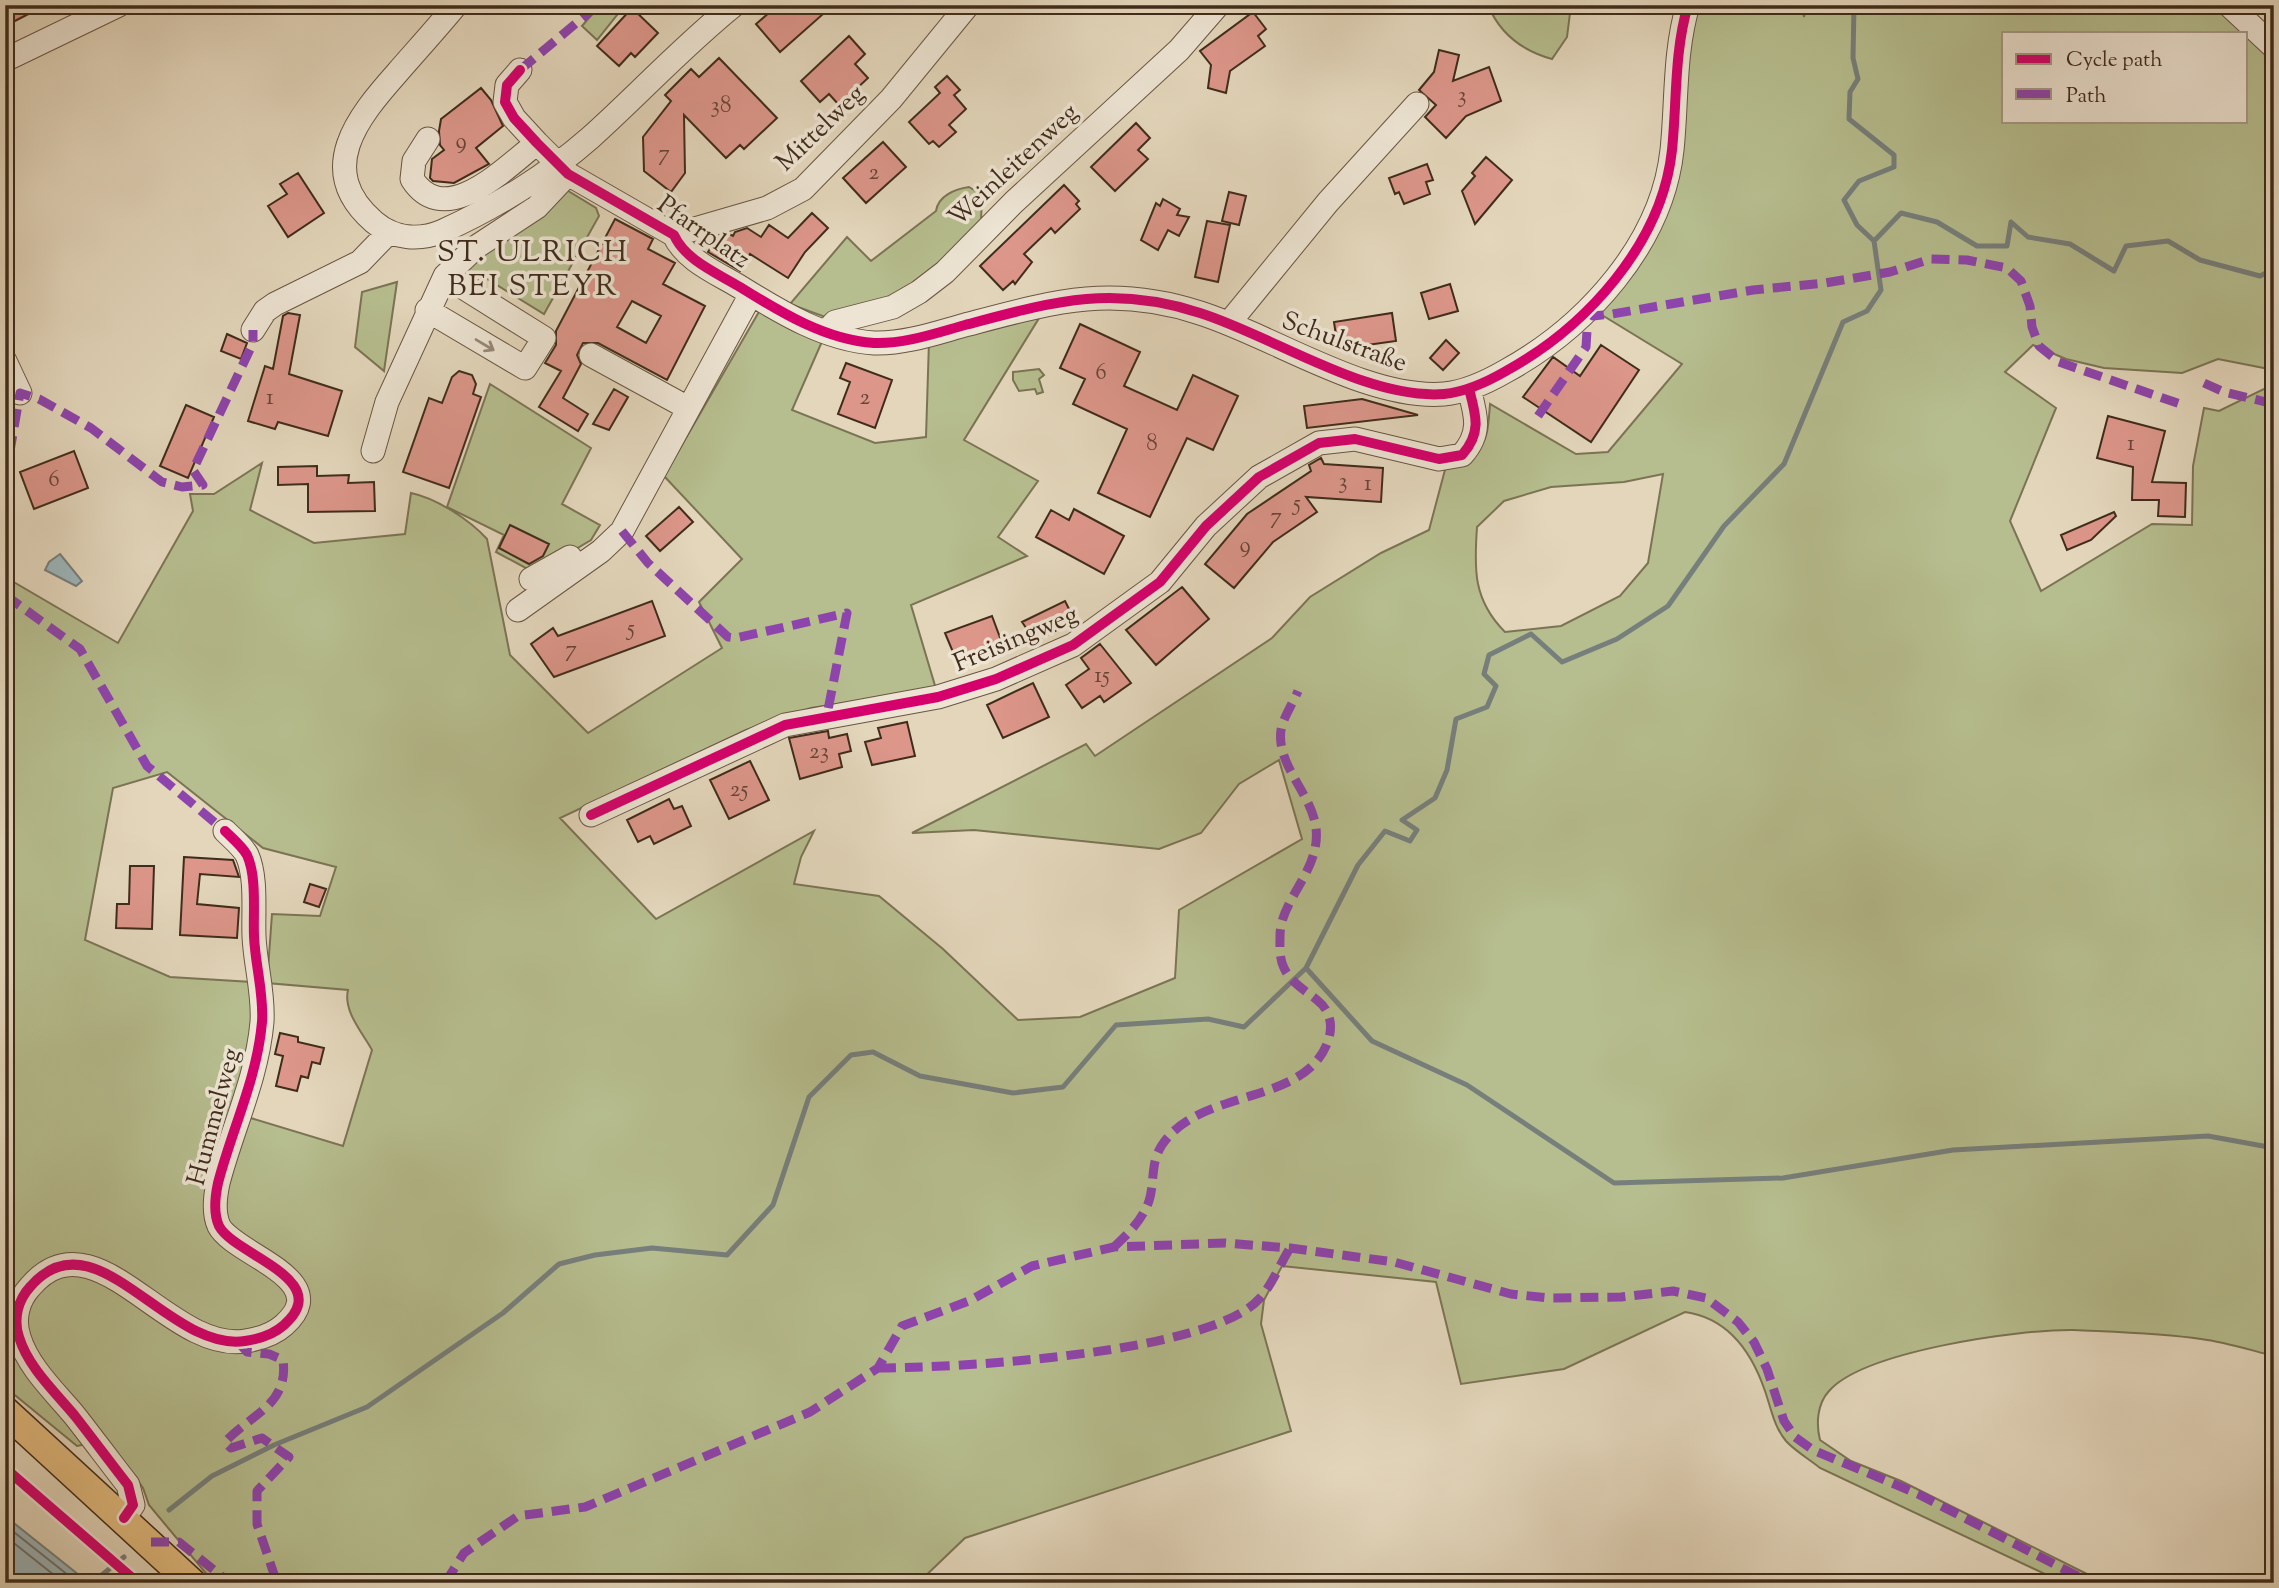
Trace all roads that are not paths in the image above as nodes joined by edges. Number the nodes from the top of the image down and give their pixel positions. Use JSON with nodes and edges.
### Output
{"nodes":[{"id":1,"x":119,"y":5,"type":"edge"},
{"id":2,"x":456,"y":5,"type":"edge"},
{"id":3,"x":734,"y":5,"type":"edge"},
{"id":4,"x":968,"y":5,"type":"edge"},
{"id":5,"x":1218,"y":5,"type":"edge"},
{"id":6,"x":1688,"y":5,"type":"edge"},
{"id":7,"x":2229,"y":5,"type":"edge"},
{"id":8,"x":2274,"y":47,"type":"edge"},
{"id":9,"x":5,"y":60,"type":"edge"},
{"id":10,"x":520,"y":70,"type":"dead end"},
{"id":11,"x":1417,"y":104,"type":"dead end"},
{"id":12,"x":428,"y":139,"type":"dead end"},
{"id":13,"x":537,"y":143,"type":"junction"},
{"id":14,"x":563,"y":169,"type":"junction"},
{"id":15,"x":389,"y":232,"type":"junction"},
{"id":16,"x":674,"y":235,"type":"junction"},
{"id":17,"x":445,"y":276,"type":"junction"},
{"id":18,"x":751,"y":294,"type":"junction"},
{"id":19,"x":427,"y":310,"type":"junction"},
{"id":20,"x":1228,"y":323,"type":"junction"},
{"id":21,"x":253,"y":330,"type":"dead end"},
{"id":22,"x":826,"y":331,"type":"junction"},
{"id":23,"x":591,"y":355,"type":"dead end"},
{"id":24,"x":5,"y":361,"type":"edge"},
{"id":25,"x":1469,"y":389,"type":"junction"},
{"id":26,"x":20,"y":393,"type":"dead end"},
{"id":27,"x":688,"y":408,"type":"junction"},
{"id":28,"x":373,"y":451,"type":"dead end"},
{"id":29,"x":601,"y":551,"type":"junction"},
{"id":30,"x":531,"y":579,"type":"dead end"},
{"id":31,"x":518,"y":610,"type":"dead end"},
{"id":32,"x":591,"y":815,"type":"dead end"},
{"id":33,"x":225,"y":831,"type":"dead end"},
{"id":34,"x":5,"y":1411,"type":"edge"},
{"id":35,"x":124,"y":1518,"type":"junction"},
{"id":36,"x":192,"y":1583,"type":"edge"}],
"edges":[{"from":1,"to":9,"type":"street"},
{"from":2,"to":15,"type":"street"},
{"from":3,"to":14,"type":"street"},
{"from":4,"to":16,"type":"street","name":"Mittelweg"},
{"from":5,"to":22,"type":"street","name":"Weinleitenweg"},
{"from":6,"to":25,"type":"street","name":"Schulstraße"},
{"from":7,"to":8,"type":"street"},
{"from":10,"to":13,"type":"street","name":"Pfarrplatz"},
{"from":11,"to":20,"type":"street","name":"Schulstraße"},
{"from":12,"to":13,"type":"street"},
{"from":13,"to":14,"type":"street","name":"Pfarrplatz"},
{"from":14,"to":15,"type":"street"},
{"from":14,"to":16,"type":"street","name":"Pfarrplatz"},
{"from":14,"to":17,"type":"street"},
{"from":15,"to":21,"type":"street"},
{"from":16,"to":18,"type":"street","name":"Pfarrplatz"},
{"from":17,"to":19,"type":"street"},
{"from":19,"to":17,"type":"street","one_way":true},
{"from":18,"to":22,"type":"street","name":"Schulstraße"},
{"from":18,"to":27,"type":"street"},
{"from":19,"to":28,"type":"street"},
{"from":20,"to":22,"type":"street","name":"Schulstraße"},
{"from":20,"to":25,"type":"street","name":"Schulstraße"},
{"from":23,"to":27,"type":"street"},
{"from":24,"to":26,"type":"street"},
{"from":25,"to":32,"type":"street","name":"Freisingweg"},
{"from":27,"to":29,"type":"street"},
{"from":29,"to":30,"type":"street"},
{"from":29,"to":31,"type":"street"},
{"from":33,"to":35,"type":"street","name":"Hummelweg"},
{"from":34,"to":35,"type":"main road"},
{"from":35,"to":36,"type":"main road"}]}
